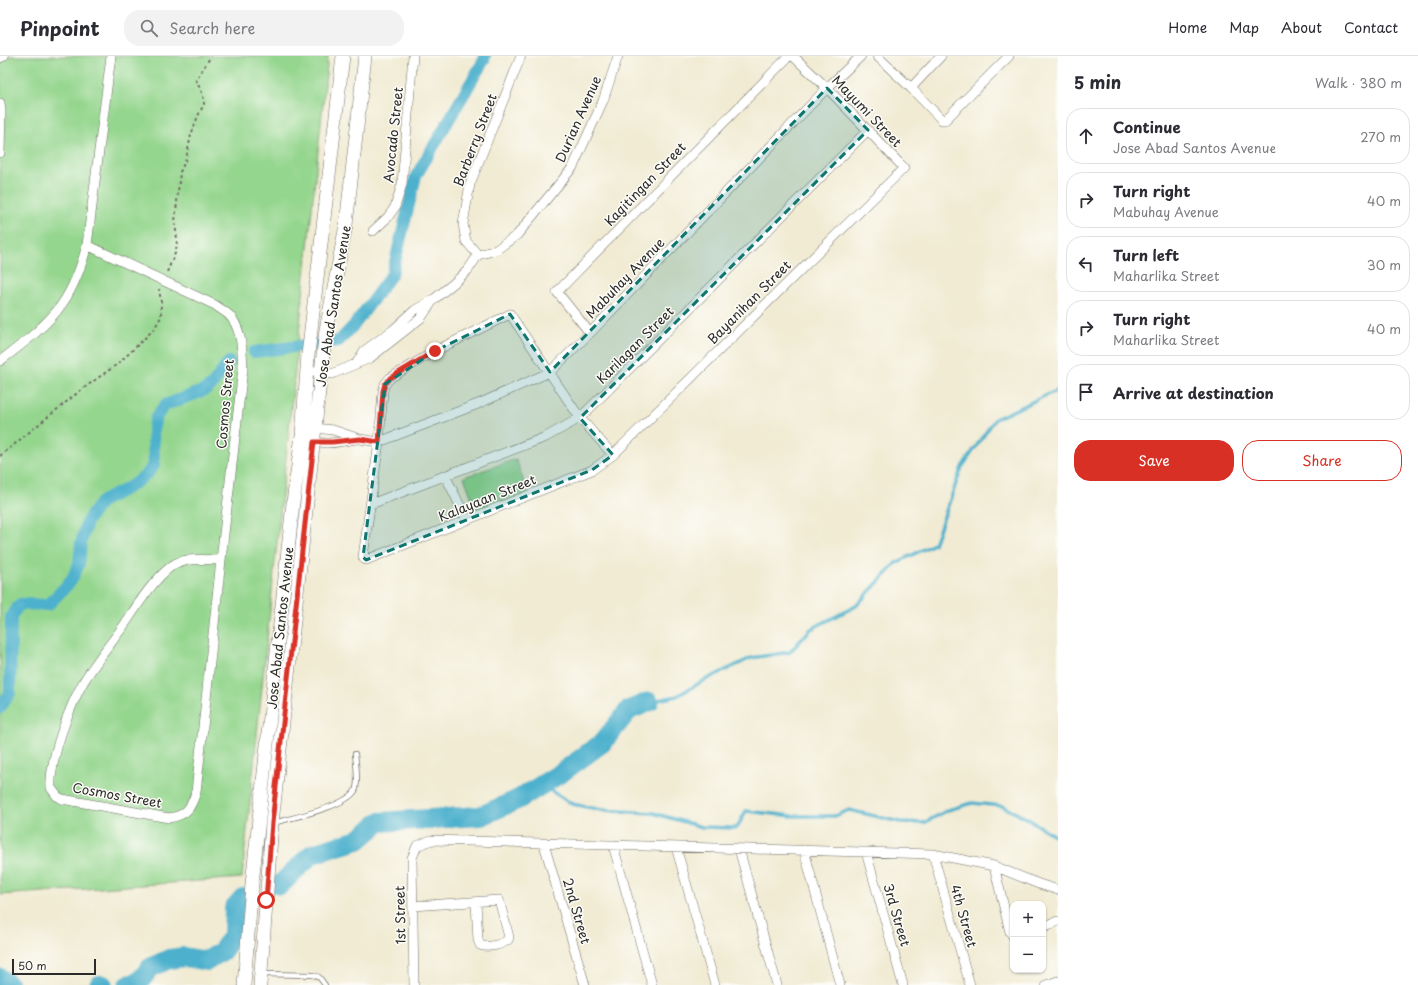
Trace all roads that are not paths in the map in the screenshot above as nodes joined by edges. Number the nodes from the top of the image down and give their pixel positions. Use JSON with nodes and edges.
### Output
{"nodes":[{"id":1,"x":4,"y":56,"type":"edge"},
{"id":2,"x":112,"y":56,"type":"edge"},
{"id":3,"x":343,"y":56,"type":"edge"},
{"id":4,"x":365,"y":56,"type":"edge"},
{"id":5,"x":413,"y":56,"type":"edge"},
{"id":6,"x":521,"y":56,"type":"edge"},
{"id":7,"x":618,"y":56,"type":"edge"},
{"id":8,"x":789,"y":56,"type":"edge"},
{"id":9,"x":794,"y":56,"type":"edge"},
{"id":10,"x":861,"y":56,"type":"edge"},
{"id":11,"x":877,"y":56,"type":"edge"},
{"id":12,"x":941,"y":56,"type":"edge"},
{"id":13,"x":1009,"y":56,"type":"edge"},
{"id":14,"x":0,"y":58,"type":"edge"},
{"id":15,"x":828,"y":88,"type":"junction"},
{"id":16,"x":911,"y":88,"type":"junction"},
{"id":17,"x":0,"y":103,"type":"edge"},
{"id":18,"x":868,"y":130,"type":"junction"},
{"id":19,"x":0,"y":154,"type":"edge"},
{"id":20,"x":904,"y":168,"type":"joint"},
{"id":21,"x":373,"y":230,"type":"dead end"},
{"id":22,"x":87,"y":245,"type":"junction"},
{"id":23,"x":478,"y":254,"type":"junction"},
{"id":24,"x":590,"y":333,"type":"junction"},
{"id":25,"x":0,"y":361,"type":"edge"},
{"id":26,"x":308,"y":370,"type":"junction"},
{"id":27,"x":321,"y":372,"type":"junction"},
{"id":28,"x":550,"y":372,"type":"junction"},
{"id":29,"x":580,"y":418,"type":"junction"},
{"id":30,"x":315,"y":428,"type":"junction"},
{"id":31,"x":302,"y":435,"type":"junction"},
{"id":32,"x":360,"y":439,"type":"junction"},
{"id":33,"x":314,"y":442,"type":"junction"},
{"id":34,"x":379,"y":442,"type":"junction"},
{"id":35,"x":613,"y":454,"type":"junction"},
{"id":36,"x":446,"y":477,"type":"junction"},
{"id":37,"x":371,"y":504,"type":"junction"},
{"id":38,"x":467,"y":520,"type":"junction"},
{"id":39,"x":221,"y":560,"type":"junction"},
{"id":40,"x":355,"y":754,"type":"dead end"},
{"id":41,"x":258,"y":822,"type":"junction"},
{"id":42,"x":272,"y":823,"type":"junction"},
{"id":43,"x":544,"y":844,"type":"junction"},
{"id":44,"x":613,"y":845,"type":"junction"},
{"id":45,"x":676,"y":847,"type":"junction"},
{"id":46,"x":739,"y":849,"type":"junction"},
{"id":47,"x":804,"y":850,"type":"junction"},
{"id":48,"x":866,"y":852,"type":"junction"},
{"id":49,"x":933,"y":854,"type":"junction"},
{"id":50,"x":994,"y":866,"type":"junction"},
{"id":51,"x":1058,"y":890,"type":"edge"},
{"id":52,"x":476,"y":902,"type":"junction"},
{"id":53,"x":413,"y":906,"type":"junction"},
{"id":54,"x":1058,"y":921,"type":"edge"},
{"id":55,"x":1046,"y":926,"type":"edge"},
{"id":56,"x":1010,"y":932,"type":"edge"},
{"id":57,"x":260,"y":980,"type":"edge"},
{"id":58,"x":1058,"y":980,"type":"edge"},
{"id":59,"x":244,"y":985,"type":"edge"},
{"id":60,"x":325,"y":985,"type":"edge"},
{"id":61,"x":414,"y":985,"type":"edge"},
{"id":62,"x":585,"y":985,"type":"edge"},
{"id":63,"x":652,"y":985,"type":"edge"},
{"id":64,"x":715,"y":985,"type":"edge"},
{"id":65,"x":777,"y":985,"type":"edge"},
{"id":66,"x":840,"y":985,"type":"edge"},
{"id":67,"x":903,"y":985,"type":"edge"},
{"id":68,"x":970,"y":985,"type":"edge"},
{"id":69,"x":1046,"y":985,"type":"edge"}],
"edges":[{"from":1,"to":14,"type":"street"},
{"from":2,"to":22,"type":"street"},
{"from":3,"to":26,"type":"main road","name":"Jose Abad Santos Avenue"},
{"from":4,"to":27,"type":"main road","name":"Jose Abad Santos Avenue"},
{"from":5,"to":21,"type":"street","name":"Avocado Street"},
{"from":6,"to":23,"type":"street","name":"Barberry Street"},
{"from":7,"to":23,"type":"street","name":"Durian Avenue"},
{"from":8,"to":24,"type":"street","name":"Kagitingan Street"},
{"from":9,"to":15,"type":"street","name":"Mayumi Street"},
{"from":10,"to":15,"type":"street","name":"Mabuhay Avenue"},
{"from":11,"to":16,"type":"street"},
{"from":12,"to":16,"type":"street"},
{"from":13,"to":16,"type":"street"},
{"from":15,"to":18,"type":"street","name":"Mayumi Street"},
{"from":15,"to":24,"type":"street","name":"Mabuhay Avenue"},
{"from":17,"to":19,"type":"street"},
{"from":18,"to":20,"type":"street","name":"Mayumi Street"},
{"from":18,"to":29,"type":"street","name":"Karilagan Street"},
{"from":20,"to":35,"type":"street","name":"Bayanihan Street"},
{"from":22,"to":25,"type":"street"},
{"from":22,"to":39,"type":"street","name":"Cosmos Street"},
{"from":23,"to":27,"type":"street"},
{"from":24,"to":28,"type":"street","name":"Mabuhay Avenue"},
{"from":26,"to":27,"type":"street"},
{"from":26,"to":31,"type":"main road","name":"Jose Abad Santos Avenue"},
{"from":27,"to":30,"type":"main road","name":"Jose Abad Santos Avenue"},
{"from":28,"to":29,"type":"street"},
{"from":28,"to":34,"type":"street","name":"Mabuhay Avenue"},
{"from":28,"to":34,"type":"street"},
{"from":29,"to":35,"type":"street"},
{"from":29,"to":36,"type":"street","name":"Karilagan Street"},
{"from":30,"to":31,"type":"street"},
{"from":30,"to":32,"type":"street","name":"Mabuhay Avenue"},
{"from":30,"to":33,"type":"main road","name":"Jose Abad Santos Avenue"},
{"from":31,"to":33,"type":"street"},
{"from":31,"to":41,"type":"main road","name":"Jose Abad Santos Avenue"},
{"from":32,"to":33,"type":"street","name":"Mabuhay Avenue"},
{"from":32,"to":34,"type":"street","name":"Mabuhay Avenue"},
{"from":33,"to":42,"type":"main road","name":"Jose Abad Santos Avenue"},
{"from":34,"to":37,"type":"street"},
{"from":35,"to":38,"type":"street","name":"Kalayaan Street"},
{"from":36,"to":37,"type":"street","name":"Karilagan Street"},
{"from":36,"to":38,"type":"street"},
{"from":37,"to":38,"type":"street","name":"Kalayaan Street"},
{"from":39,"to":39,"type":"street","name":"Cosmos Street"},
{"from":40,"to":42,"type":"lane"},
{"from":41,"to":42,"type":"lane"},
{"from":41,"to":59,"type":"main road","name":"Jose Abad Santos Avenue"},
{"from":42,"to":57,"type":"main road","name":"Jose Abad Santos Avenue"},
{"from":43,"to":44,"type":"street"},
{"from":43,"to":53,"type":"street","name":"1st Street"},
{"from":43,"to":62,"type":"street","name":"2nd Street"},
{"from":44,"to":45,"type":"street"},
{"from":44,"to":63,"type":"street"},
{"from":45,"to":46,"type":"street"},
{"from":45,"to":64,"type":"street"},
{"from":46,"to":47,"type":"street"},
{"from":46,"to":65,"type":"street"},
{"from":47,"to":48,"type":"street"},
{"from":47,"to":66,"type":"street"},
{"from":48,"to":49,"type":"street"},
{"from":48,"to":67,"type":"street","name":"3rd Street"},
{"from":49,"to":50,"type":"street"},
{"from":49,"to":68,"type":"street","name":"4th Street"},
{"from":50,"to":51,"type":"street"},
{"from":50,"to":56,"type":"street"},
{"from":52,"to":52,"type":"street"},
{"from":52,"to":53,"type":"street"},
{"from":53,"to":61,"type":"street","name":"1st Street"},
{"from":54,"to":55,"type":"street"},
{"from":57,"to":60,"type":"lane"},
{"from":58,"to":69,"type":"street"}]}
